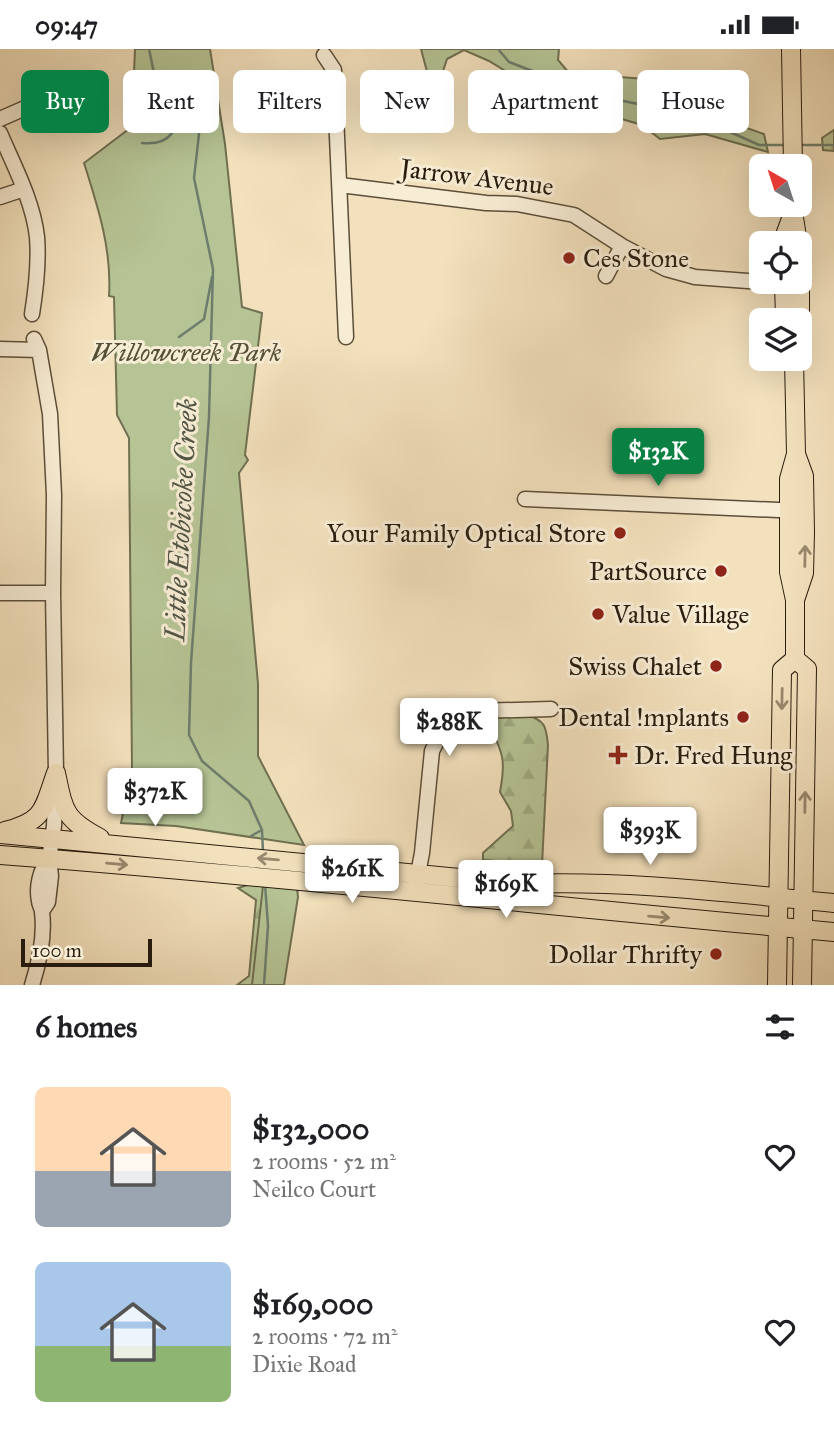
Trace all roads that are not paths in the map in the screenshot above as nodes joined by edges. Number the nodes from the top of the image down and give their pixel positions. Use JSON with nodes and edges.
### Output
{"nodes":[{"id":1,"x":790,"y":49,"type":"edge"},
{"id":2,"x":324,"y":55,"type":"dead end"},
{"id":3,"x":21,"y":110,"type":"edge"},
{"id":4,"x":0,"y":119,"type":"edge"},
{"id":5,"x":0,"y":133,"type":"edge"},
{"id":6,"x":793,"y":154,"type":"edge"},
{"id":7,"x":340,"y":185,"type":"junction"},
{"id":8,"x":24,"y":189,"type":"junction"},
{"id":9,"x":0,"y":197,"type":"edge"},
{"id":10,"x":622,"y":246,"type":"junction"},
{"id":11,"x":606,"y":276,"type":"dead end"},
{"id":12,"x":749,"y":281,"type":"edge"},
{"id":13,"x":32,"y":314,"type":"dead end"},
{"id":14,"x":346,"y":337,"type":"dead end"},
{"id":15,"x":0,"y":349,"type":"edge"},
{"id":16,"x":794,"y":371,"type":"edge"},
{"id":17,"x":525,"y":499,"type":"dead end"},
{"id":18,"x":797,"y":511,"type":"junction"},
{"id":19,"x":0,"y":593,"type":"edge"},
{"id":20,"x":53,"y":593,"type":"junction"},
{"id":21,"x":795,"y":659,"type":"junction"},
{"id":22,"x":551,"y":709,"type":"dead end"},
{"id":23,"x":56,"y":773,"type":"junction"},
{"id":24,"x":0,"y":833,"type":"edge"},
{"id":25,"x":52,"y":838,"type":"junction"},
{"id":26,"x":110,"y":843,"type":"junction"},
{"id":27,"x":0,"y":855,"type":"edge"},
{"id":28,"x":49,"y":859,"type":"junction"},
{"id":29,"x":296,"y":870,"type":"junction"},
{"id":30,"x":779,"y":870,"type":"junction"},
{"id":31,"x":804,"y":870,"type":"junction"},
{"id":32,"x":418,"y":872,"type":"junction"},
{"id":33,"x":415,"y":892,"type":"junction"},
{"id":34,"x":749,"y":896,"type":"junction"},
{"id":35,"x":779,"y":898,"type":"junction"},
{"id":36,"x":803,"y":900,"type":"junction"},
{"id":37,"x":834,"y":903,"type":"edge"},
{"id":38,"x":735,"y":924,"type":"junction"},
{"id":39,"x":778,"y":927,"type":"junction"},
{"id":40,"x":802,"y":930,"type":"junction"},
{"id":41,"x":834,"y":932,"type":"edge"},
{"id":42,"x":777,"y":966,"type":"junction"},
{"id":43,"x":802,"y":966,"type":"junction"},
{"id":44,"x":32,"y":985,"type":"edge"},
{"id":45,"x":777,"y":985,"type":"edge"},
{"id":46,"x":802,"y":985,"type":"edge"}],
"edges":[{"from":1,"to":6,"type":"main road"},
{"from":2,"to":7,"type":"street"},
{"from":3,"to":4,"type":"street"},
{"from":5,"to":8,"type":"street"},
{"from":7,"to":10,"type":"street","name":"Jarrow Avenue"},
{"from":7,"to":14,"type":"street"},
{"from":8,"to":9,"type":"street"},
{"from":8,"to":13,"type":"street"},
{"from":10,"to":11,"type":"street"},
{"from":10,"to":12,"type":"street","name":"Jarrow Avenue"},
{"from":15,"to":20,"type":"street"},
{"from":16,"to":18,"type":"main road"},
{"from":17,"to":18,"type":"street"},
{"from":18,"to":21,"type":"main road"},
{"from":19,"to":20,"type":"street"},
{"from":20,"to":23,"type":"street"},
{"from":21,"to":30,"type":"main road","one_way":true},
{"from":31,"to":21,"type":"main road","one_way":true},
{"from":22,"to":32,"type":"street"},
{"from":23,"to":24,"type":"main road"},
{"from":23,"to":25,"type":"street"},
{"from":23,"to":26,"type":"main road"},
{"from":24,"to":25,"type":"main road"},
{"from":25,"to":26,"type":"main road"},
{"from":25,"to":28,"type":"street"},
{"from":29,"to":26,"type":"main road","one_way":true},
{"from":27,"to":28,"type":"main road"},
{"from":28,"to":29,"type":"main road","one_way":true},
{"from":28,"to":44,"type":"street"},
{"from":29,"to":32,"type":"main road"},
{"from":29,"to":33,"type":"main road"},
{"from":30,"to":34,"type":"main road"},
{"from":30,"to":35,"type":"main road"},
{"from":31,"to":36,"type":"main road"},
{"from":31,"to":37,"type":"main road"},
{"from":32,"to":33,"type":"street"},
{"from":32,"to":34,"type":"main road"},
{"from":33,"to":38,"type":"main road","one_way":true},
{"from":34,"to":35,"type":"main road"},
{"from":35,"to":36,"type":"main road"},
{"from":35,"to":39,"type":"main road"},
{"from":36,"to":37,"type":"main road"},
{"from":36,"to":40,"type":"main road"},
{"from":38,"to":39,"type":"main road"},
{"from":38,"to":42,"type":"main road"},
{"from":39,"to":40,"type":"main road"},
{"from":39,"to":42,"type":"main road"},
{"from":40,"to":41,"type":"main road"},
{"from":40,"to":43,"type":"main road"},
{"from":41,"to":43,"type":"main road"},
{"from":42,"to":45,"type":"main road"},
{"from":43,"to":46,"type":"main road"}]}
